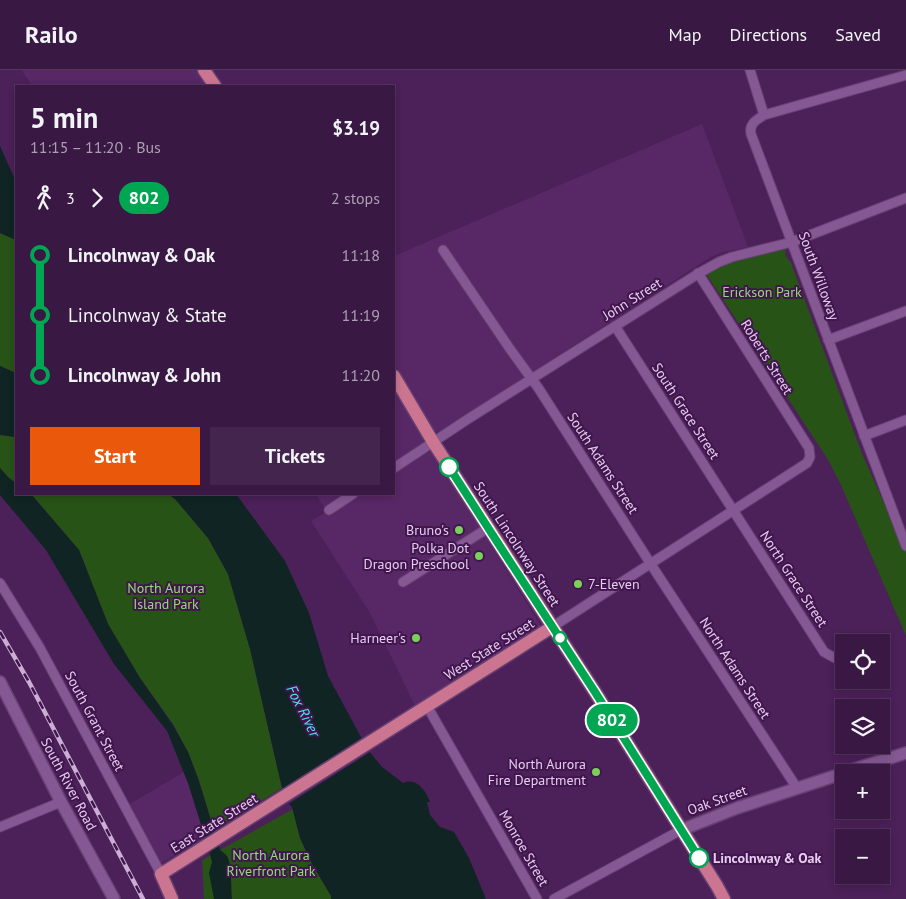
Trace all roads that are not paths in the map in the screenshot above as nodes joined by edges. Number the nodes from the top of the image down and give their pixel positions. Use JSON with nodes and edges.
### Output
{"nodes":[{"id":1,"x":204,"y":70,"type":"edge"},
{"id":2,"x":750,"y":70,"type":"edge"},
{"id":3,"x":906,"y":75,"type":"edge"},
{"id":4,"x":214,"y":85,"type":"edge"},
{"id":5,"x":764,"y":115,"type":"junction"},
{"id":6,"x":906,"y":198,"type":"edge"},
{"id":7,"x":792,"y":242,"type":"junction"},
{"id":8,"x":443,"y":250,"type":"dead end"},
{"id":9,"x":698,"y":274,"type":"junction"},
{"id":10,"x":906,"y":311,"type":"edge"},
{"id":11,"x":615,"y":326,"type":"junction"},
{"id":12,"x":828,"y":340,"type":"junction"},
{"id":13,"x":395,"y":378,"type":"edge"},
{"id":14,"x":532,"y":379,"type":"junction"},
{"id":15,"x":906,"y":420,"type":"edge"},
{"id":16,"x":864,"y":436,"type":"junction"},
{"id":17,"x":433,"y":442,"type":"junction"},
{"id":18,"x":810,"y":457,"type":"joint"},
{"id":19,"x":395,"y":467,"type":"edge"},
{"id":20,"x":352,"y":495,"type":"edge"},
{"id":21,"x":329,"y":510,"type":"dead end"},
{"id":22,"x":734,"y":511,"type":"junction"},
{"id":23,"x":488,"y":528,"type":"junction"},
{"id":24,"x":904,"y":533,"type":"edge"},
{"id":25,"x":906,"y":546,"type":"edge"},
{"id":26,"x":651,"y":563,"type":"junction"},
{"id":27,"x":403,"y":582,"type":"dead end"},
{"id":28,"x":0,"y":583,"type":"edge"},
{"id":29,"x":552,"y":627,"type":"junction"},
{"id":30,"x":835,"y":658,"type":"dead end"},
{"id":31,"x":0,"y":682,"type":"edge"},
{"id":32,"x":428,"y":706,"type":"junction"},
{"id":33,"x":906,"y":753,"type":"edge"},
{"id":34,"x":872,"y":764,"type":"edge"},
{"id":35,"x":835,"y":776,"type":"edge"},
{"id":36,"x":797,"y":788,"type":"junction"},
{"id":37,"x":282,"y":797,"type":"joint"},
{"id":38,"x":61,"y":802,"type":"junction"},
{"id":39,"x":0,"y":827,"type":"edge"},
{"id":40,"x":681,"y":830,"type":"junction"},
{"id":41,"x":161,"y":874,"type":"junction"},
{"id":42,"x":114,"y":899,"type":"edge"},
{"id":43,"x":172,"y":899,"type":"edge"},
{"id":44,"x":537,"y":899,"type":"edge"},
{"id":45,"x":554,"y":899,"type":"edge"},
{"id":46,"x":724,"y":899,"type":"edge"}],
"edges":[{"from":1,"to":4,"type":"main road"},
{"from":2,"to":5,"type":"street"},
{"from":3,"to":5,"type":"street"},
{"from":5,"to":7,"type":"street","name":"South Willoway"},
{"from":6,"to":7,"type":"street","name":"John Street"},
{"from":7,"to":9,"type":"street","name":"John Street"},
{"from":7,"to":12,"type":"street","name":"South Willoway"},
{"from":8,"to":14,"type":"street","name":"South Adams Street"},
{"from":9,"to":11,"type":"street","name":"John Street"},
{"from":9,"to":18,"type":"street","name":"Roberts Street"},
{"from":10,"to":12,"type":"street"},
{"from":11,"to":14,"type":"street","name":"John Street"},
{"from":11,"to":22,"type":"street","name":"South Grace Street"},
{"from":12,"to":16,"type":"street","name":"South Willoway"},
{"from":13,"to":17,"type":"main road","name":"South Lincolnway Street"},
{"from":14,"to":17,"type":"street","name":"John Street"},
{"from":14,"to":26,"type":"street","name":"South Adams Street"},
{"from":15,"to":16,"type":"street"},
{"from":16,"to":24,"type":"street","name":"South Willoway"},
{"from":17,"to":19,"type":"street","name":"John Street"},
{"from":17,"to":23,"type":"main road","name":"South Lincolnway Street"},
{"from":18,"to":22,"type":"street","name":"West State Street"},
{"from":20,"to":21,"type":"street"},
{"from":22,"to":26,"type":"street","name":"West State Street"},
{"from":22,"to":30,"type":"street","name":"North Grace Street"},
{"from":23,"to":27,"type":"street"},
{"from":23,"to":29,"type":"main road","name":"South Lincolnway Street"},
{"from":24,"to":25,"type":"street","name":"South Willoway"},
{"from":26,"to":29,"type":"street","name":"West State Street"},
{"from":26,"to":36,"type":"street","name":"North Adams Street"},
{"from":28,"to":41,"type":"street","name":"South Grant Street"},
{"from":29,"to":32,"type":"main road","name":"West State Street"},
{"from":29,"to":40,"type":"main road","name":"South Lincolnway Street"},
{"from":31,"to":38,"type":"main road","name":"South River Road"},
{"from":32,"to":37,"type":"main road","name":"West State Street"},
{"from":32,"to":44,"type":"street","name":"Monroe Street"},
{"from":33,"to":34,"type":"main road","name":"Oak Street"},
{"from":35,"to":36,"type":"main road","name":"Oak Street"},
{"from":36,"to":40,"type":"main road","name":"Oak Street"},
{"from":37,"to":41,"type":"main road","name":"East State Street"},
{"from":38,"to":39,"type":"street"},
{"from":38,"to":42,"type":"main road","name":"South River Road"},
{"from":40,"to":45,"type":"street","name":"Oak Street"},
{"from":40,"to":46,"type":"main road","name":"South Lincolnway Street"},
{"from":41,"to":43,"type":"main road"}]}
